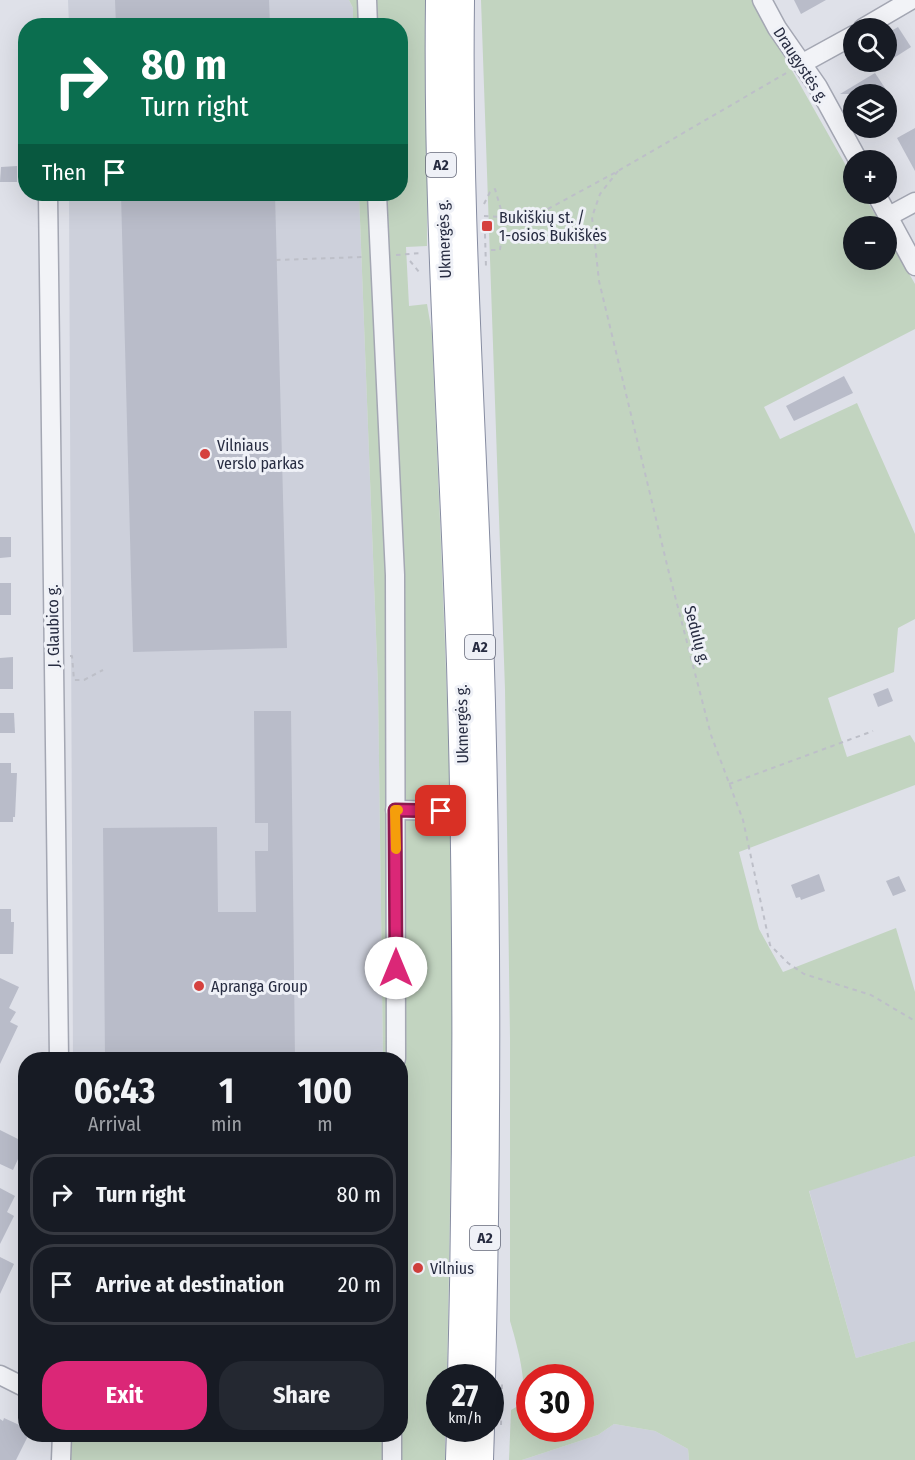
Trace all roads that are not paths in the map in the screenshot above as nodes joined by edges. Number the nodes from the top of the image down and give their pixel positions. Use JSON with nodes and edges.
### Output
{"nodes":[{"id":1,"x":367,"y":0,"type":"edge"},
{"id":2,"x":439,"y":0,"type":"edge"},
{"id":3,"x":461,"y":0,"type":"edge"},
{"id":4,"x":762,"y":0,"type":"edge"},
{"id":5,"x":911,"y":0,"type":"edge"},
{"id":6,"x":368,"y":18,"type":"edge"},
{"id":7,"x":880,"y":18,"type":"edge"},
{"id":8,"x":843,"y":40,"type":"edge"},
{"id":9,"x":803,"y":63,"type":"junction"},
{"id":10,"x":852,"y":150,"type":"edge"},
{"id":11,"x":48,"y":201,"type":"edge"},
{"id":12,"x":377,"y":201,"type":"edge"},
{"id":13,"x":915,"y":202,"type":"edge"},
{"id":14,"x":882,"y":204,"type":"edge"},
{"id":15,"x":889,"y":216,"type":"joint"},
{"id":16,"x":897,"y":231,"type":"edge"},
{"id":17,"x":915,"y":266,"type":"edge"},
{"id":18,"x":395,"y":810,"type":"junction"},
{"id":19,"x":464,"y":812,"type":"junction"},
{"id":20,"x":59,"y":1052,"type":"edge"},
{"id":21,"x":396,"y":1052,"type":"edge"},
{"id":22,"x":461,"y":1364,"type":"edge"},
{"id":23,"x":482,"y":1364,"type":"edge"},
{"id":24,"x":0,"y":1375,"type":"edge"},
{"id":25,"x":18,"y":1384,"type":"edge"},
{"id":26,"x":62,"y":1442,"type":"edge"},
{"id":27,"x":392,"y":1442,"type":"edge"},
{"id":28,"x":460,"y":1442,"type":"edge"},
{"id":29,"x":481,"y":1442,"type":"edge"},
{"id":30,"x":61,"y":1460,"type":"edge"},
{"id":31,"x":392,"y":1460,"type":"edge"},
{"id":32,"x":459,"y":1460,"type":"edge"},
{"id":33,"x":480,"y":1460,"type":"edge"}],
"edges":[{"from":1,"to":6,"type":"street"},
{"from":2,"to":19,"type":"highway","name":"Ukmergės g.","number":"A2"},
{"from":3,"to":23,"type":"highway","name":"Ukmergės g.","number":"A2"},
{"from":4,"to":9,"type":"street","name":"Draugystės g."},
{"from":5,"to":7,"type":"street"},
{"from":8,"to":9,"type":"street"},
{"from":9,"to":10,"type":"street","name":"Draugystės g."},
{"from":11,"to":20,"type":"street","name":"J. Glaubico g."},
{"from":12,"to":18,"type":"street"},
{"from":13,"to":15,"type":"street"},
{"from":14,"to":15,"type":"street"},
{"from":16,"to":17,"type":"street"},
{"from":18,"to":19,"type":"street"},
{"from":18,"to":21,"type":"street"},
{"from":19,"to":22,"type":"highway","name":"Ukmergės g.","number":"A2"},
{"from":24,"to":25,"type":"street"},
{"from":26,"to":30,"type":"street"},
{"from":27,"to":31,"type":"street"},
{"from":28,"to":32,"type":"highway"},
{"from":29,"to":33,"type":"highway"}]}
